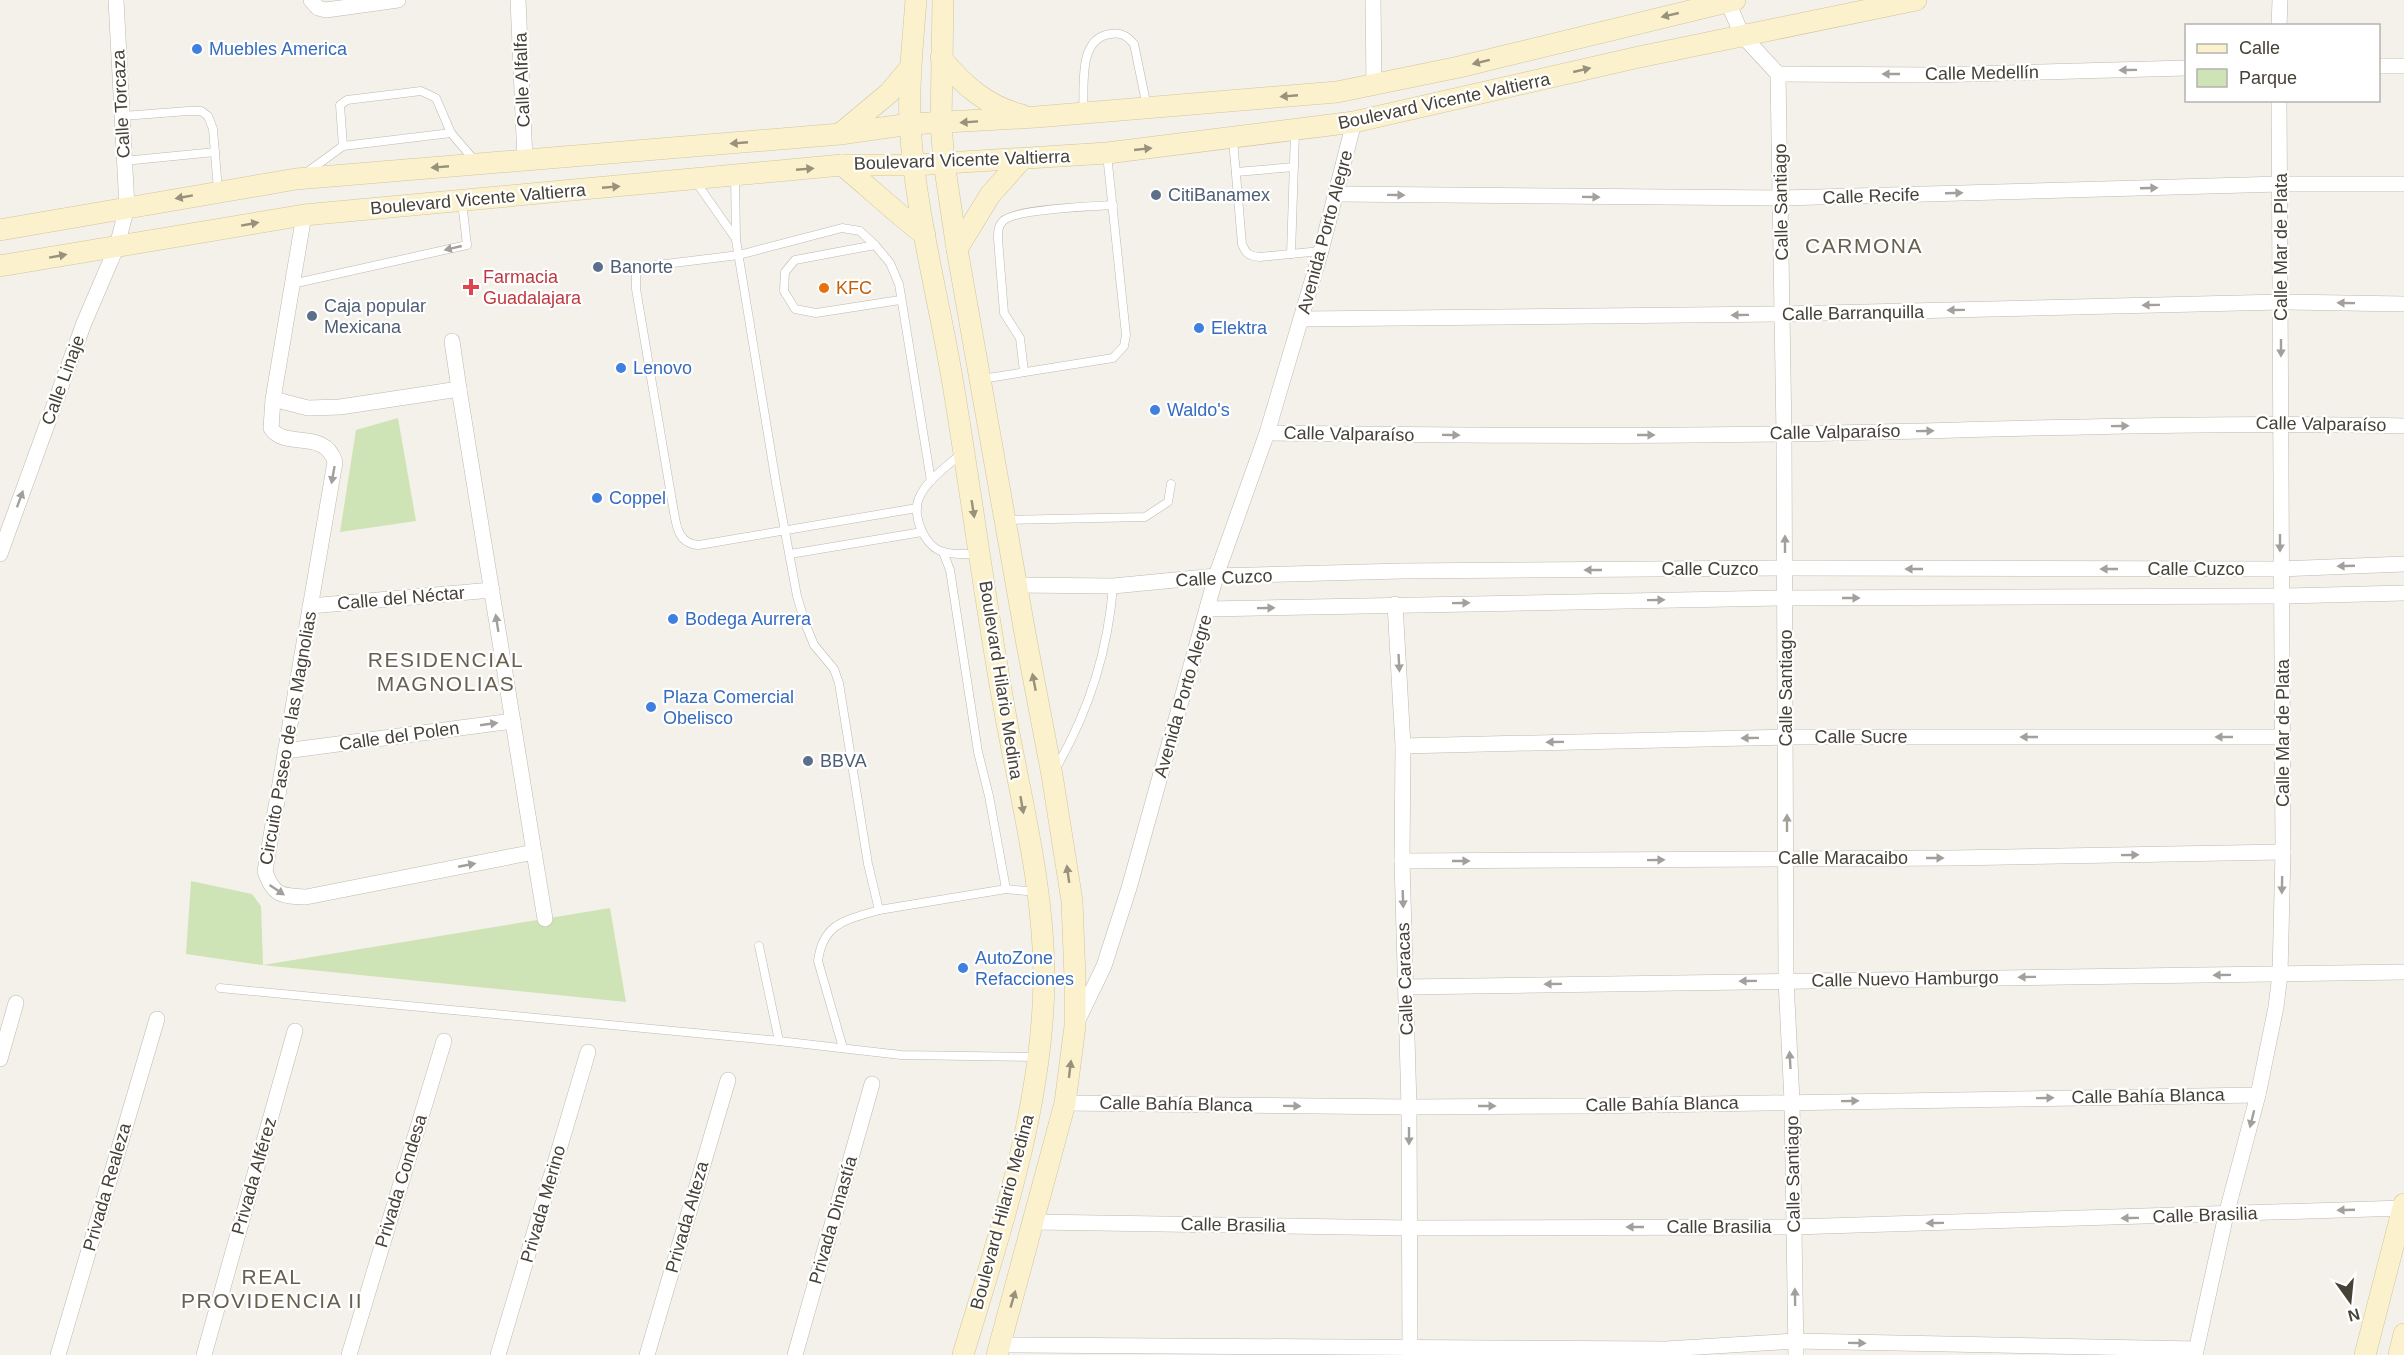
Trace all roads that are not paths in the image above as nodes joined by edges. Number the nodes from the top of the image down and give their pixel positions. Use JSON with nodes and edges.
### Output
{"nodes":[{"id":1,"x":116,"y":0,"type":"edge"},
{"id":2,"x":311,"y":0,"type":"edge"},
{"id":3,"x":398,"y":0,"type":"edge"},
{"id":4,"x":519,"y":0,"type":"edge"},
{"id":5,"x":916,"y":0,"type":"edge"},
{"id":6,"x":943,"y":0,"type":"edge"},
{"id":7,"x":1372,"y":0,"type":"edge"},
{"id":8,"x":1916,"y":0,"type":"edge"},
{"id":9,"x":2280,"y":0,"type":"edge"},
{"id":10,"x":1730,"y":1,"type":"edge"},
{"id":11,"x":2279,"y":24,"type":"edge"},
{"id":12,"x":1742,"y":35,"type":"junction"},
{"id":13,"x":941,"y":58,"type":"junction"},
{"id":14,"x":2380,"y":66,"type":"edge"},
{"id":15,"x":2404,"y":66,"type":"edge"},
{"id":16,"x":910,"y":68,"type":"junction"},
{"id":17,"x":2185,"y":68,"type":"edge"},
{"id":18,"x":1778,"y":74,"type":"junction"},
{"id":19,"x":1374,"y":86,"type":"junction"},
{"id":20,"x":2279,"y":102,"type":"edge"},
{"id":21,"x":1148,"y":108,"type":"junction"},
{"id":22,"x":1083,"y":113,"type":"junction"},
{"id":23,"x":123,"y":116,"type":"dead end"},
{"id":24,"x":1036,"y":117,"type":"junction"},
{"id":25,"x":1354,"y":122,"type":"junction"},
{"id":26,"x":910,"y":124,"type":"junction"},
{"id":27,"x":941,"y":124,"type":"junction"},
{"id":28,"x":1295,"y":130,"type":"junction"},
{"id":29,"x":451,"y":133,"type":"junction"},
{"id":30,"x":840,"y":134,"type":"junction"},
{"id":31,"x":1233,"y":139,"type":"junction"},
{"id":32,"x":343,"y":146,"type":"junction"},
{"id":33,"x":215,"y":152,"type":"junction"},
{"id":34,"x":1107,"y":153,"type":"junction"},
{"id":35,"x":1022,"y":159,"type":"junction"},
{"id":36,"x":525,"y":160,"type":"junction"},
{"id":37,"x":124,"y":161,"type":"junction"},
{"id":38,"x":944,"y":162,"type":"junction"},
{"id":39,"x":478,"y":164,"type":"junction"},
{"id":40,"x":842,"y":165,"type":"junction"},
{"id":41,"x":914,"y":165,"type":"junction"},
{"id":42,"x":1294,"y":167,"type":"junction"},
{"id":43,"x":1236,"y":172,"type":"junction"},
{"id":44,"x":735,"y":175,"type":"junction"},
{"id":45,"x":694,"y":179,"type":"junction"},
{"id":46,"x":296,"y":180,"type":"junction"},
{"id":47,"x":2281,"y":184,"type":"junction"},
{"id":48,"x":2404,"y":184,"type":"edge"},
{"id":49,"x":218,"y":191,"type":"junction"},
{"id":50,"x":1338,"y":194,"type":"junction"},
{"id":51,"x":1782,"y":198,"type":"junction"},
{"id":52,"x":462,"y":201,"type":"junction"},
{"id":53,"x":1113,"y":205,"type":"junction"},
{"id":54,"x":127,"y":207,"type":"junction"},
{"id":55,"x":304,"y":215,"type":"junction"},
{"id":56,"x":0,"y":230,"type":"edge"},
{"id":57,"x":925,"y":235,"type":"junction"},
{"id":58,"x":736,"y":240,"type":"junction"},
{"id":59,"x":875,"y":245,"type":"junction"},
{"id":60,"x":117,"y":246,"type":"junction"},
{"id":61,"x":957,"y":249,"type":"junction"},
{"id":62,"x":1322,"y":251,"type":"junction"},
{"id":63,"x":1291,"y":254,"type":"junction"},
{"id":64,"x":739,"y":255,"type":"junction"},
{"id":65,"x":0,"y":266,"type":"edge"},
{"id":66,"x":292,"y":284,"type":"junction"},
{"id":67,"x":900,"y":300,"type":"junction"},
{"id":68,"x":2281,"y":302,"type":"junction"},
{"id":69,"x":2404,"y":304,"type":"edge"},
{"id":70,"x":1782,"y":314,"type":"junction"},
{"id":71,"x":1301,"y":319,"type":"junction"},
{"id":72,"x":452,"y":341,"type":"dead end"},
{"id":73,"x":1024,"y":372,"type":"junction"},
{"id":74,"x":981,"y":379,"type":"junction"},
{"id":75,"x":459,"y":390,"type":"junction"},
{"id":76,"x":273,"y":399,"type":"junction"},
{"id":77,"x":2280,"y":423,"type":"junction"},
{"id":78,"x":2404,"y":426,"type":"edge"},
{"id":79,"x":1267,"y":433,"type":"junction"},
{"id":80,"x":1784,"y":434,"type":"junction"},
{"id":81,"x":964,"y":451,"type":"junction"},
{"id":82,"x":931,"y":482,"type":"junction"},
{"id":83,"x":1171,"y":484,"type":"dead end"},
{"id":84,"x":917,"y":508,"type":"junction"},
{"id":85,"x":1006,"y":520,"type":"junction"},
{"id":86,"x":922,"y":531,"type":"junction"},
{"id":87,"x":786,"y":532,"type":"junction"},
{"id":88,"x":943,"y":552,"type":"junction"},
{"id":89,"x":0,"y":554,"type":"edge"},
{"id":90,"x":790,"y":554,"type":"junction"},
{"id":91,"x":980,"y":554,"type":"junction"},
{"id":92,"x":2404,"y":564,"type":"edge"},
{"id":93,"x":1785,"y":568,"type":"junction"},
{"id":94,"x":2280,"y":569,"type":"junction"},
{"id":95,"x":1216,"y":576,"type":"junction"},
{"id":96,"x":1017,"y":585,"type":"junction"},
{"id":97,"x":1113,"y":586,"type":"junction"},
{"id":98,"x":492,"y":590,"type":"junction"},
{"id":99,"x":2404,"y":593,"type":"edge"},
{"id":100,"x":2282,"y":596,"type":"junction"},
{"id":101,"x":1786,"y":598,"type":"junction"},
{"id":102,"x":1395,"y":604,"type":"junction"},
{"id":103,"x":310,"y":606,"type":"junction"},
{"id":104,"x":1208,"y":609,"type":"junction"},
{"id":105,"x":513,"y":721,"type":"junction"},
{"id":106,"x":1786,"y":737,"type":"junction"},
{"id":107,"x":2283,"y":737,"type":"junction"},
{"id":108,"x":1403,"y":746,"type":"junction"},
{"id":109,"x":285,"y":751,"type":"junction"},
{"id":110,"x":1052,"y":775,"type":"junction"},
{"id":111,"x":534,"y":852,"type":"junction"},
{"id":112,"x":2283,"y":852,"type":"junction"},
{"id":113,"x":1787,"y":858,"type":"junction"},
{"id":114,"x":1402,"y":861,"type":"junction"},
{"id":115,"x":1006,"y":889,"type":"junction"},
{"id":116,"x":1038,"y":892,"type":"junction"},
{"id":117,"x":879,"y":910,"type":"junction"},
{"id":118,"x":545,"y":919,"type":"dead end"},
{"id":119,"x":759,"y":946,"type":"dead end"},
{"id":120,"x":2404,"y":972,"type":"edge"},
{"id":121,"x":2280,"y":974,"type":"junction"},
{"id":122,"x":1786,"y":980,"type":"junction"},
{"id":123,"x":1406,"y":987,"type":"junction"},
{"id":124,"x":220,"y":988,"type":"dead end"},
{"id":125,"x":16,"y":1003,"type":"dead end"},
{"id":126,"x":157,"y":1019,"type":"dead end"},
{"id":127,"x":1075,"y":1026,"type":"junction"},
{"id":128,"x":294,"y":1031,"type":"dead end"},
{"id":129,"x":444,"y":1041,"type":"dead end"},
{"id":130,"x":779,"y":1041,"type":"junction"},
{"id":131,"x":843,"y":1048,"type":"junction"},
{"id":132,"x":588,"y":1052,"type":"dead end"},
{"id":133,"x":1039,"y":1057,"type":"junction"},
{"id":134,"x":0,"y":1059,"type":"edge"},
{"id":135,"x":728,"y":1080,"type":"dead end"},
{"id":136,"x":872,"y":1084,"type":"dead end"},
{"id":137,"x":2258,"y":1095,"type":"junction"},
{"id":138,"x":1792,"y":1101,"type":"junction"},
{"id":139,"x":1065,"y":1103,"type":"junction"},
{"id":140,"x":1409,"y":1107,"type":"junction"},
{"id":141,"x":2404,"y":1207,"type":"edge"},
{"id":142,"x":2226,"y":1215,"type":"junction"},
{"id":143,"x":1035,"y":1222,"type":"junction"},
{"id":144,"x":1793,"y":1227,"type":"junction"},
{"id":145,"x":1408,"y":1228,"type":"junction"},
{"id":146,"x":2404,"y":1334,"type":"edge"},
{"id":147,"x":1796,"y":1348,"type":"edge"},
{"id":148,"x":999,"y":1350,"type":"edge"},
{"id":149,"x":1410,"y":1352,"type":"edge"},
{"id":150,"x":2196,"y":1352,"type":"edge"},
{"id":151,"x":58,"y":1355,"type":"edge"},
{"id":152,"x":204,"y":1355,"type":"edge"},
{"id":153,"x":349,"y":1355,"type":"edge"},
{"id":154,"x":498,"y":1355,"type":"edge"},
{"id":155,"x":647,"y":1355,"type":"edge"},
{"id":156,"x":795,"y":1355,"type":"edge"},
{"id":157,"x":963,"y":1355,"type":"edge"},
{"id":158,"x":2365,"y":1355,"type":"edge"},
{"id":159,"x":2399,"y":1355,"type":"edge"}],
"edges":[{"from":1,"to":37,"type":"street","name":"Calle Torcaza"},
{"from":2,"to":3,"type":"street"},
{"from":4,"to":36,"type":"street","name":"Calle Alfalfa"},
{"from":5,"to":16,"type":"main road","name":"Boulevard Hilario Medina"},
{"from":6,"to":13,"type":"main road","name":"Boulevard Hilario Medina"},
{"from":7,"to":19,"type":"street"},
{"from":8,"to":12,"type":"main road","name":"Boulevard Vicente Valtierra"},
{"from":9,"to":11,"type":"street"},
{"from":10,"to":12,"type":"street"},
{"from":10,"to":19,"type":"main road","name":"Boulevard Vicente Valtierra","one_way":true},
{"from":12,"to":18,"type":"street"},
{"from":25,"to":12,"type":"main road","name":"Boulevard Vicente Valtierra","one_way":true},
{"from":13,"to":24,"type":"main road"},
{"from":13,"to":27,"type":"main road","name":"Boulevard Hilario Medina"},
{"from":14,"to":15,"type":"street"},
{"from":16,"to":26,"type":"main road","name":"Boulevard Hilario Medina"},
{"from":16,"to":30,"type":"main road"},
{"from":17,"to":18,"type":"street","name":"Calle Medellín","one_way":true},
{"from":18,"to":51,"type":"street","name":"Calle Santiago"},
{"from":19,"to":21,"type":"main road","name":"Boulevard Vicente Valtierra","one_way":true},
{"from":20,"to":47,"type":"street","name":"Calle Mar de Plata"},
{"from":21,"to":22,"type":"main road","name":"Boulevard Vicente Valtierra"},
{"from":21,"to":22,"type":"lane"},
{"from":22,"to":24,"type":"main road","name":"Boulevard Vicente Valtierra"},
{"from":23,"to":33,"type":"lane"},
{"from":24,"to":27,"type":"main road","name":"Boulevard Vicente Valtierra","one_way":true},
{"from":25,"to":28,"type":"main road","name":"Boulevard Vicente Valtierra"},
{"from":25,"to":50,"type":"street","name":"Avenida Porto Alegre"},
{"from":26,"to":27,"type":"main road","name":"Boulevard Vicente Valtierra"},
{"from":26,"to":30,"type":"main road","name":"Boulevard Vicente Valtierra"},
{"from":26,"to":41,"type":"main road","name":"Boulevard Hilario Medina"},
{"from":27,"to":38,"type":"main road","name":"Boulevard Hilario Medina"},
{"from":28,"to":31,"type":"main road","name":"Boulevard Vicente Valtierra"},
{"from":28,"to":42,"type":"lane"},
{"from":29,"to":32,"type":"lane"},
{"from":29,"to":32,"type":"lane"},
{"from":29,"to":39,"type":"lane"},
{"from":30,"to":36,"type":"main road","name":"Boulevard Vicente Valtierra","one_way":true},
{"from":34,"to":31,"type":"main road","name":"Boulevard Vicente Valtierra","one_way":true},
{"from":31,"to":43,"type":"lane"},
{"from":32,"to":46,"type":"lane"},
{"from":33,"to":37,"type":"lane"},
{"from":33,"to":49,"type":"lane"},
{"from":34,"to":35,"type":"main road","name":"Boulevard Vicente Valtierra"},
{"from":34,"to":53,"type":"lane"},
{"from":35,"to":38,"type":"main road","name":"Boulevard Vicente Valtierra"},
{"from":35,"to":61,"type":"main road"},
{"from":36,"to":39,"type":"main road","name":"Boulevard Vicente Valtierra"},
{"from":37,"to":54,"type":"street","name":"Calle Torcaza"},
{"from":38,"to":41,"type":"main road","name":"Boulevard Vicente Valtierra"},
{"from":38,"to":61,"type":"main road","name":"Boulevard Hilario Medina"},
{"from":39,"to":46,"type":"main road","name":"Boulevard Vicente Valtierra","one_way":true},
{"from":40,"to":41,"type":"main road","name":"Boulevard Vicente Valtierra"},
{"from":44,"to":40,"type":"main road","name":"Boulevard Vicente Valtierra","one_way":true},
{"from":40,"to":57,"type":"main road"},
{"from":41,"to":57,"type":"main road","name":"Boulevard Hilario Medina"},
{"from":42,"to":43,"type":"lane"},
{"from":42,"to":63,"type":"lane"},
{"from":43,"to":63,"type":"lane"},
{"from":44,"to":45,"type":"main road","name":"Boulevard Vicente Valtierra"},
{"from":44,"to":58,"type":"lane"},
{"from":52,"to":45,"type":"main road","name":"Boulevard Vicente Valtierra","one_way":true},
{"from":45,"to":58,"type":"lane"},
{"from":46,"to":49,"type":"main road","name":"Boulevard Vicente Valtierra"},
{"from":47,"to":48,"type":"street","name":"Calle Recife"},
{"from":51,"to":47,"type":"street","name":"Calle Recife","one_way":true},
{"from":47,"to":68,"type":"street","name":"Calle Mar de Plata"},
{"from":49,"to":54,"type":"main road","name":"Boulevard Vicente Valtierra","one_way":true},
{"from":50,"to":51,"type":"street","name":"Calle Recife","one_way":true},
{"from":50,"to":62,"type":"street","name":"Avenida Porto Alegre"},
{"from":51,"to":70,"type":"street","name":"Calle Santiago"},
{"from":52,"to":55,"type":"main road","name":"Boulevard Vicente Valtierra"},
{"from":52,"to":66,"type":"lane","one_way":true},
{"from":53,"to":73,"type":"lane"},
{"from":53,"to":73,"type":"lane"},
{"from":54,"to":56,"type":"main road","name":"Boulevard Vicente Valtierra"},
{"from":54,"to":60,"type":"street","name":"Calle Linaje"},
{"from":60,"to":55,"type":"main road","name":"Boulevard Vicente Valtierra","one_way":true},
{"from":55,"to":66,"type":"street","name":"Circuito Paseo de las Magnolias"},
{"from":57,"to":81,"type":"main road","name":"Boulevard Hilario Medina"},
{"from":58,"to":64,"type":"lane"},
{"from":59,"to":64,"type":"lane"},
{"from":59,"to":67,"type":"lane"},
{"from":59,"to":67,"type":"lane"},
{"from":65,"to":60,"type":"main road","name":"Boulevard Vicente Valtierra","one_way":true},
{"from":89,"to":60,"type":"street","name":"Calle Linaje","one_way":true},
{"from":61,"to":74,"type":"main road","name":"Boulevard Hilario Medina"},
{"from":62,"to":63,"type":"lane"},
{"from":62,"to":71,"type":"street","name":"Avenida Porto Alegre"},
{"from":64,"to":87,"type":"lane"},
{"from":64,"to":87,"type":"lane"},
{"from":66,"to":76,"type":"street","name":"Circuito Paseo de las Magnolias"},
{"from":67,"to":82,"type":"lane"},
{"from":69,"to":68,"type":"street","name":"Calle Barranquilla","one_way":true},
{"from":68,"to":70,"type":"street","name":"Calle Barranquilla","one_way":true},
{"from":68,"to":77,"type":"street","name":"Calle Mar de Plata","one_way":true},
{"from":70,"to":71,"type":"street","name":"Calle Barranquilla","one_way":true},
{"from":70,"to":80,"type":"street","name":"Calle Santiago"},
{"from":71,"to":79,"type":"street","name":"Avenida Porto Alegre"},
{"from":72,"to":75,"type":"street"},
{"from":73,"to":74,"type":"lane"},
{"from":74,"to":85,"type":"main road","name":"Boulevard Hilario Medina"},
{"from":75,"to":76,"type":"street"},
{"from":75,"to":98,"type":"street"},
{"from":76,"to":103,"type":"street","name":"Circuito Paseo de las Magnolias","one_way":true},
{"from":77,"to":78,"type":"street","name":"Calle Valparaíso"},
{"from":80,"to":77,"type":"street","name":"Calle Valparaíso","one_way":true},
{"from":77,"to":94,"type":"street","name":"Calle Mar de Plata","one_way":true},
{"from":79,"to":80,"type":"street","name":"Calle Valparaíso","one_way":true},
{"from":79,"to":95,"type":"street","name":"Avenida Porto Alegre"},
{"from":93,"to":80,"type":"street","name":"Calle Santiago","one_way":true},
{"from":81,"to":82,"type":"lane"},
{"from":81,"to":91,"type":"main road","name":"Boulevard Hilario Medina","one_way":true},
{"from":82,"to":84,"type":"lane"},
{"from":83,"to":85,"type":"lane"},
{"from":84,"to":86,"type":"lane"},
{"from":84,"to":87,"type":"lane"},
{"from":85,"to":96,"type":"main road","name":"Boulevard Hilario Medina"},
{"from":86,"to":88,"type":"lane"},
{"from":86,"to":90,"type":"lane"},
{"from":87,"to":90,"type":"lane"},
{"from":88,"to":91,"type":"lane"},
{"from":88,"to":115,"type":"lane"},
{"from":90,"to":117,"type":"lane"},
{"from":91,"to":116,"type":"main road","name":"Boulevard Hilario Medina","one_way":true},
{"from":92,"to":94,"type":"street","name":"Calle Cuzco","one_way":true},
{"from":94,"to":93,"type":"street","name":"Calle Cuzco","one_way":true},
{"from":93,"to":95,"type":"street","name":"Calle Cuzco","one_way":true},
{"from":93,"to":101,"type":"street","name":"Calle Santiago"},
{"from":94,"to":100,"type":"street","name":"Calle Mar de Plata"},
{"from":95,"to":97,"type":"street","name":"Calle Cuzco"},
{"from":95,"to":104,"type":"street","name":"Avenida Porto Alegre"},
{"from":96,"to":97,"type":"street","name":"Calle Cuzco"},
{"from":110,"to":96,"type":"main road","name":"Boulevard Hilario Medina","one_way":true},
{"from":97,"to":110,"type":"lane"},
{"from":98,"to":103,"type":"street","name":"Calle del Néctar"},
{"from":105,"to":98,"type":"street","one_way":true},
{"from":99,"to":100,"type":"street","name":"Calle Cuzco"},
{"from":101,"to":100,"type":"street","name":"Calle Cuzco","one_way":true},
{"from":100,"to":107,"type":"street","name":"Calle Mar de Plata"},
{"from":102,"to":101,"type":"street","name":"Calle Cuzco","one_way":true},
{"from":101,"to":106,"type":"street","name":"Calle Santiago"},
{"from":104,"to":102,"type":"street","name":"Calle Cuzco","one_way":true},
{"from":102,"to":108,"type":"street","name":"Calle Caracas","one_way":true},
{"from":103,"to":109,"type":"street","name":"Circuito Paseo de las Magnolias"},
{"from":104,"to":127,"type":"street","name":"Avenida Porto Alegre"},
{"from":109,"to":105,"type":"street","name":"Calle del Polen","one_way":true},
{"from":105,"to":111,"type":"street"},
{"from":107,"to":106,"type":"street","name":"Calle Sucre","one_way":true},
{"from":106,"to":108,"type":"street","name":"Calle Sucre","one_way":true},
{"from":113,"to":106,"type":"street","name":"Calle Santiago","one_way":true},
{"from":107,"to":112,"type":"street","name":"Calle Mar de Plata"},
{"from":108,"to":114,"type":"street","name":"Calle Caracas"},
{"from":109,"to":111,"type":"street","name":"Circuito Paseo de las Magnolias","one_way":true},
{"from":127,"to":110,"type":"main road","name":"Boulevard Hilario Medina","one_way":true},
{"from":111,"to":118,"type":"street"},
{"from":113,"to":112,"type":"street","name":"Calle Maracaibo","one_way":true},
{"from":112,"to":121,"type":"street","name":"Calle Mar de Plata","one_way":true},
{"from":114,"to":113,"type":"street","name":"Calle Maracaibo","one_way":true},
{"from":113,"to":122,"type":"street","name":"Calle Santiago"},
{"from":114,"to":123,"type":"street","name":"Calle Caracas","one_way":true},
{"from":115,"to":116,"type":"lane"},
{"from":115,"to":117,"type":"lane"},
{"from":116,"to":133,"type":"main road","name":"Boulevard Hilario Medina"},
{"from":117,"to":131,"type":"lane"},
{"from":119,"to":130,"type":"lane"},
{"from":120,"to":121,"type":"street","name":"Calle Nuevo Hamburgo"},
{"from":121,"to":122,"type":"street","name":"Calle Nuevo Hamburgo","one_way":true},
{"from":121,"to":137,"type":"street","name":"Calle Mar de Plata"},
{"from":122,"to":123,"type":"street","name":"Calle Nuevo Hamburgo","one_way":true},
{"from":138,"to":122,"type":"street","name":"Calle Santiago","one_way":true},
{"from":123,"to":140,"type":"street","name":"Calle Caracas"},
{"from":124,"to":130,"type":"lane"},
{"from":125,"to":134,"type":"street"},
{"from":126,"to":151,"type":"street","name":"Privada Realeza"},
{"from":139,"to":127,"type":"main road","name":"Boulevard Hilario Medina","one_way":true},
{"from":128,"to":152,"type":"street","name":"Privada Alférez"},
{"from":129,"to":153,"type":"street","name":"Privada Condesa"},
{"from":130,"to":131,"type":"lane"},
{"from":131,"to":133,"type":"lane"},
{"from":132,"to":154,"type":"street","name":"Privada Merino"},
{"from":133,"to":157,"type":"main road","name":"Boulevard Hilario Medina"},
{"from":135,"to":155,"type":"street","name":"Privada Alteza"},
{"from":136,"to":156,"type":"street","name":"Privada Dinastía"},
{"from":138,"to":137,"type":"street","name":"Calle Bahía Blanca","one_way":true},
{"from":137,"to":142,"type":"street","name":"Calle Mar de Plata","one_way":true},
{"from":140,"to":138,"type":"street","name":"Calle Bahía Blanca","one_way":true},
{"from":138,"to":144,"type":"street","name":"Calle Santiago"},
{"from":139,"to":140,"type":"street","name":"Calle Bahía Blanca","one_way":true},
{"from":139,"to":143,"type":"main road","name":"Boulevard Hilario Medina"},
{"from":140,"to":145,"type":"street","name":"Calle Caracas","one_way":true},
{"from":141,"to":142,"type":"street","name":"Calle Brasilia","one_way":true},
{"from":141,"to":158,"type":"main road"},
{"from":142,"to":144,"type":"street","name":"Calle Brasilia","one_way":true},
{"from":142,"to":150,"type":"street","name":"Calle Mar de Plata"},
{"from":143,"to":145,"type":"street","name":"Calle Brasilia"},
{"from":148,"to":143,"type":"main road","name":"Boulevard Hilario Medina","one_way":true},
{"from":144,"to":145,"type":"street","name":"Calle Brasilia","one_way":true},
{"from":147,"to":144,"type":"street","name":"Calle Santiago","one_way":true},
{"from":145,"to":149,"type":"street","name":"Calle Caracas"},
{"from":146,"to":159,"type":"main road"},
{"from":147,"to":149,"type":"street"},
{"from":147,"to":150,"type":"street","one_way":true},
{"from":148,"to":149,"type":"street"}]}
